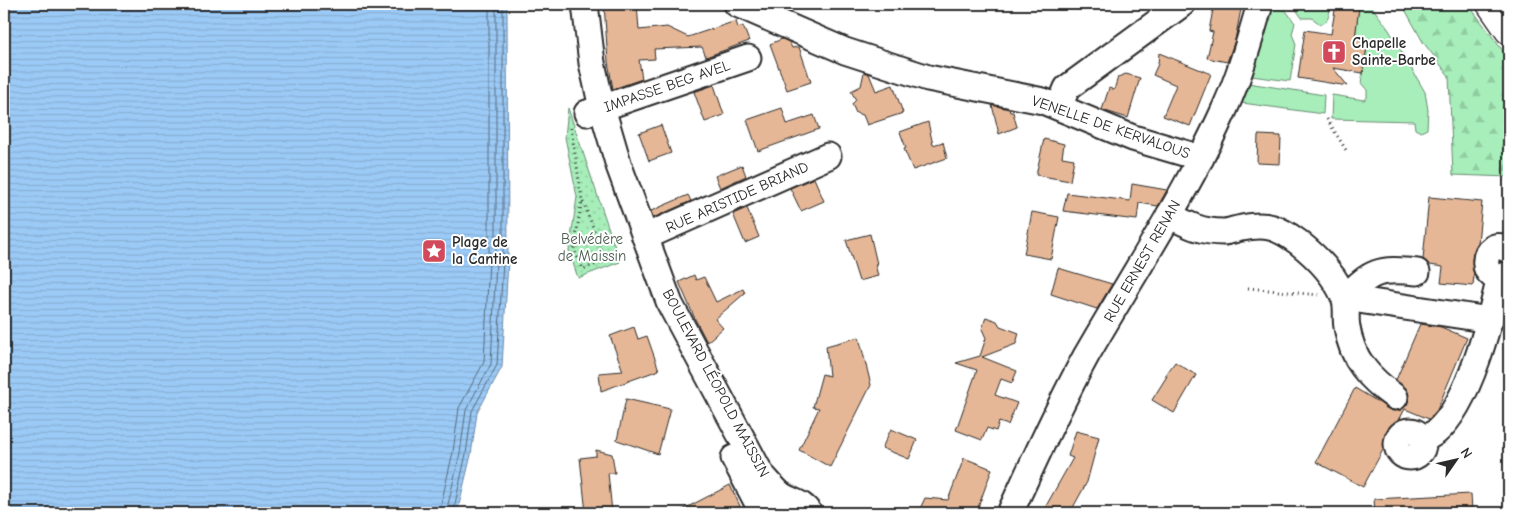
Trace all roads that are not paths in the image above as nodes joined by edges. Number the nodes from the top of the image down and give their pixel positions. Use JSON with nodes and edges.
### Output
{"nodes":[{"id":1,"x":568,"y":4,"type":"edge"},
{"id":2,"x":585,"y":4,"type":"edge"},
{"id":3,"x":737,"y":4,"type":"edge"},
{"id":4,"x":1182,"y":4,"type":"edge"},
{"id":5,"x":1260,"y":4,"type":"edge"},
{"id":6,"x":1491,"y":4,"type":"edge"},
{"id":7,"x":1509,"y":30,"type":"edge"},
{"id":8,"x":748,"y":58,"type":"dead end"},
{"id":9,"x":1059,"y":107,"type":"junction"},
{"id":10,"x":587,"y":114,"type":"junction"},
{"id":11,"x":828,"y":156,"type":"dead end"},
{"id":12,"x":1201,"y":158,"type":"junction"},
{"id":13,"x":1169,"y":215,"type":"junction"},
{"id":14,"x":645,"y":237,"type":"junction"},
{"id":15,"x":1509,"y":250,"type":"edge"},
{"id":16,"x":1417,"y":272,"type":"dead end"},
{"id":17,"x":1505,"y":276,"type":"edge"},
{"id":18,"x":1345,"y":298,"type":"junction"},
{"id":19,"x":1490,"y":320,"type":"junction"},
{"id":20,"x":1395,"y":397,"type":"dead end"},
{"id":21,"x":1423,"y":440,"type":"dead end"},
{"id":22,"x":769,"y":513,"type":"edge"},
{"id":23,"x":809,"y":513,"type":"edge"},
{"id":24,"x":1010,"y":513,"type":"edge"}],
"edges":[{"from":1,"to":10,"type":"street","name":"BOULEVARD LÉOPOLD MAISSIN"},
{"from":2,"to":10,"type":"street","name":"BOULEVARD LÉOPOLD MAISSIN"},
{"from":3,"to":9,"type":"street","name":"VENELLE DE KERVALOUS"},
{"from":4,"to":9,"type":"street"},
{"from":5,"to":12,"type":"street","name":"RUE ERNEST RENAN"},
{"from":6,"to":7,"type":"highway"},
{"from":8,"to":10,"type":"street","name":"IMPASSE BEG AVEL"},
{"from":9,"to":12,"type":"street","name":"VENELLE DE KERVALOUS"},
{"from":10,"to":14,"type":"street","name":"BOULEVARD LÉOPOLD MAISSIN"},
{"from":10,"to":22,"type":"street","name":"BOULEVARD LÉOPOLD MAISSIN"},
{"from":11,"to":14,"type":"street","name":"RUE ARISTIDE BRIAND"},
{"from":12,"to":13,"type":"street","name":"RUE ERNEST RENAN"},
{"from":13,"to":18,"type":"street"},
{"from":13,"to":24,"type":"street","name":"RUE ERNEST RENAN"},
{"from":14,"to":23,"type":"street","name":"BOULEVARD LÉOPOLD MAISSIN"},
{"from":15,"to":17,"type":"street"},
{"from":16,"to":18,"type":"street"},
{"from":17,"to":19,"type":"street"},
{"from":18,"to":19,"type":"street"},
{"from":18,"to":20,"type":"street"},
{"from":19,"to":21,"type":"street"}]}
